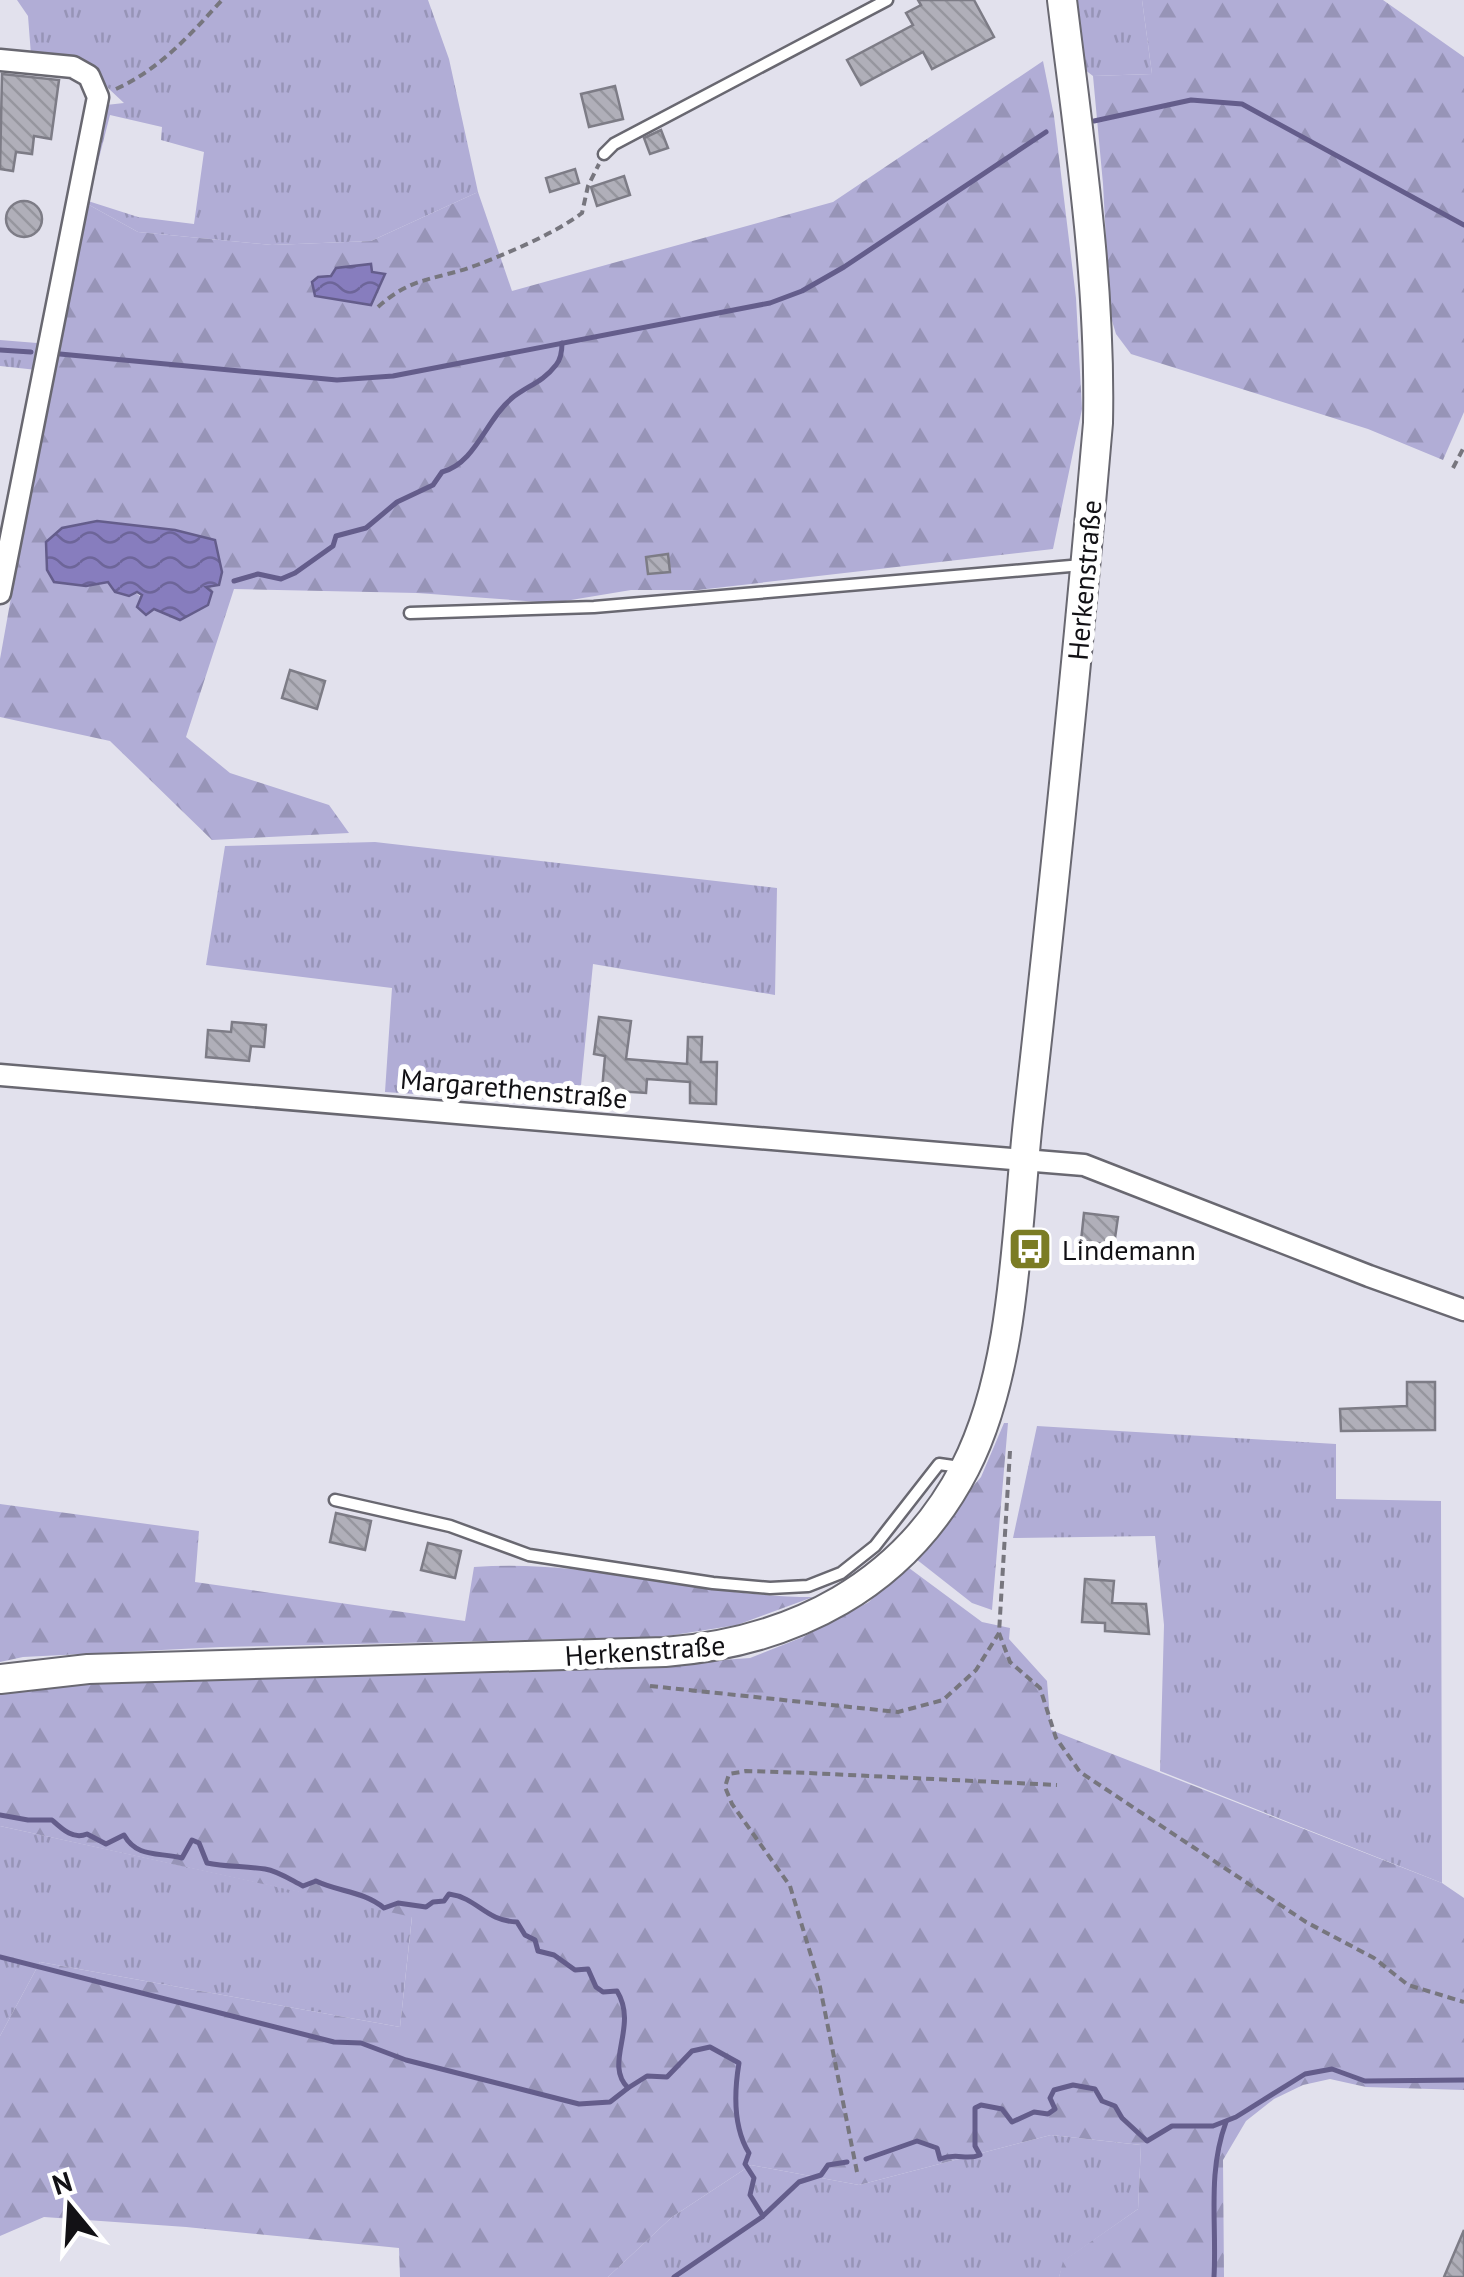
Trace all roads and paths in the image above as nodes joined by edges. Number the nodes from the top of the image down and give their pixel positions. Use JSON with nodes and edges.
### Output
{"nodes":[{"id":1,"x":222,"y":0,"type":"edge"},
{"id":2,"x":888,"y":0,"type":"edge"},
{"id":3,"x":1062,"y":0,"type":"edge"},
{"id":4,"x":0,"y":60,"type":"edge"},
{"id":5,"x":98,"y":98,"type":"junction"},
{"id":6,"x":604,"y":154,"type":"joint"},
{"id":7,"x":378,"y":307,"type":"dead end"},
{"id":8,"x":1464,"y":448,"type":"edge"},
{"id":9,"x":1452,"y":468,"type":"dead end"},
{"id":10,"x":1086,"y":564,"type":"junction"},
{"id":11,"x":0,"y":593,"type":"edge"},
{"id":12,"x":410,"y":613,"type":"dead end"},
{"id":13,"x":0,"y":1075,"type":"edge"},
{"id":14,"x":1024,"y":1159,"type":"junction"},
{"id":15,"x":1464,"y":1310,"type":"edge"},
{"id":16,"x":1010,"y":1451,"type":"dead end"},
{"id":17,"x":965,"y":1468,"type":"junction"},
{"id":18,"x":334,"y":1500,"type":"dead end"},
{"id":19,"x":998,"y":1632,"type":"junction"},
{"id":20,"x":0,"y":1680,"type":"edge"},
{"id":21,"x":650,"y":1686,"type":"dead end"},
{"id":22,"x":1057,"y":1784,"type":"dead end"},
{"id":23,"x":1464,"y":2002,"type":"edge"},
{"id":24,"x":857,"y":2172,"type":"dead end"}],
"edges":[{"from":1,"to":5,"type":"path"},
{"from":2,"to":6,"type":"lane"},
{"from":3,"to":10,"type":"main road","name":"Herkenstraße"},
{"from":4,"to":5,"type":"street"},
{"from":5,"to":11,"type":"street"},
{"from":6,"to":7,"type":"path"},
{"from":8,"to":9,"type":"path"},
{"from":10,"to":12,"type":"lane"},
{"from":10,"to":14,"type":"main road","name":"Herkenstraße"},
{"from":13,"to":14,"type":"street","name":"Margarethenstraße"},
{"from":14,"to":15,"type":"street"},
{"from":14,"to":17,"type":"main road","name":"Herkenstraße"},
{"from":16,"to":19,"type":"path"},
{"from":17,"to":18,"type":"lane"},
{"from":17,"to":20,"type":"main road","name":"Herkenstraße"},
{"from":19,"to":21,"type":"path"},
{"from":19,"to":23,"type":"path"},
{"from":22,"to":24,"type":"path"}]}
